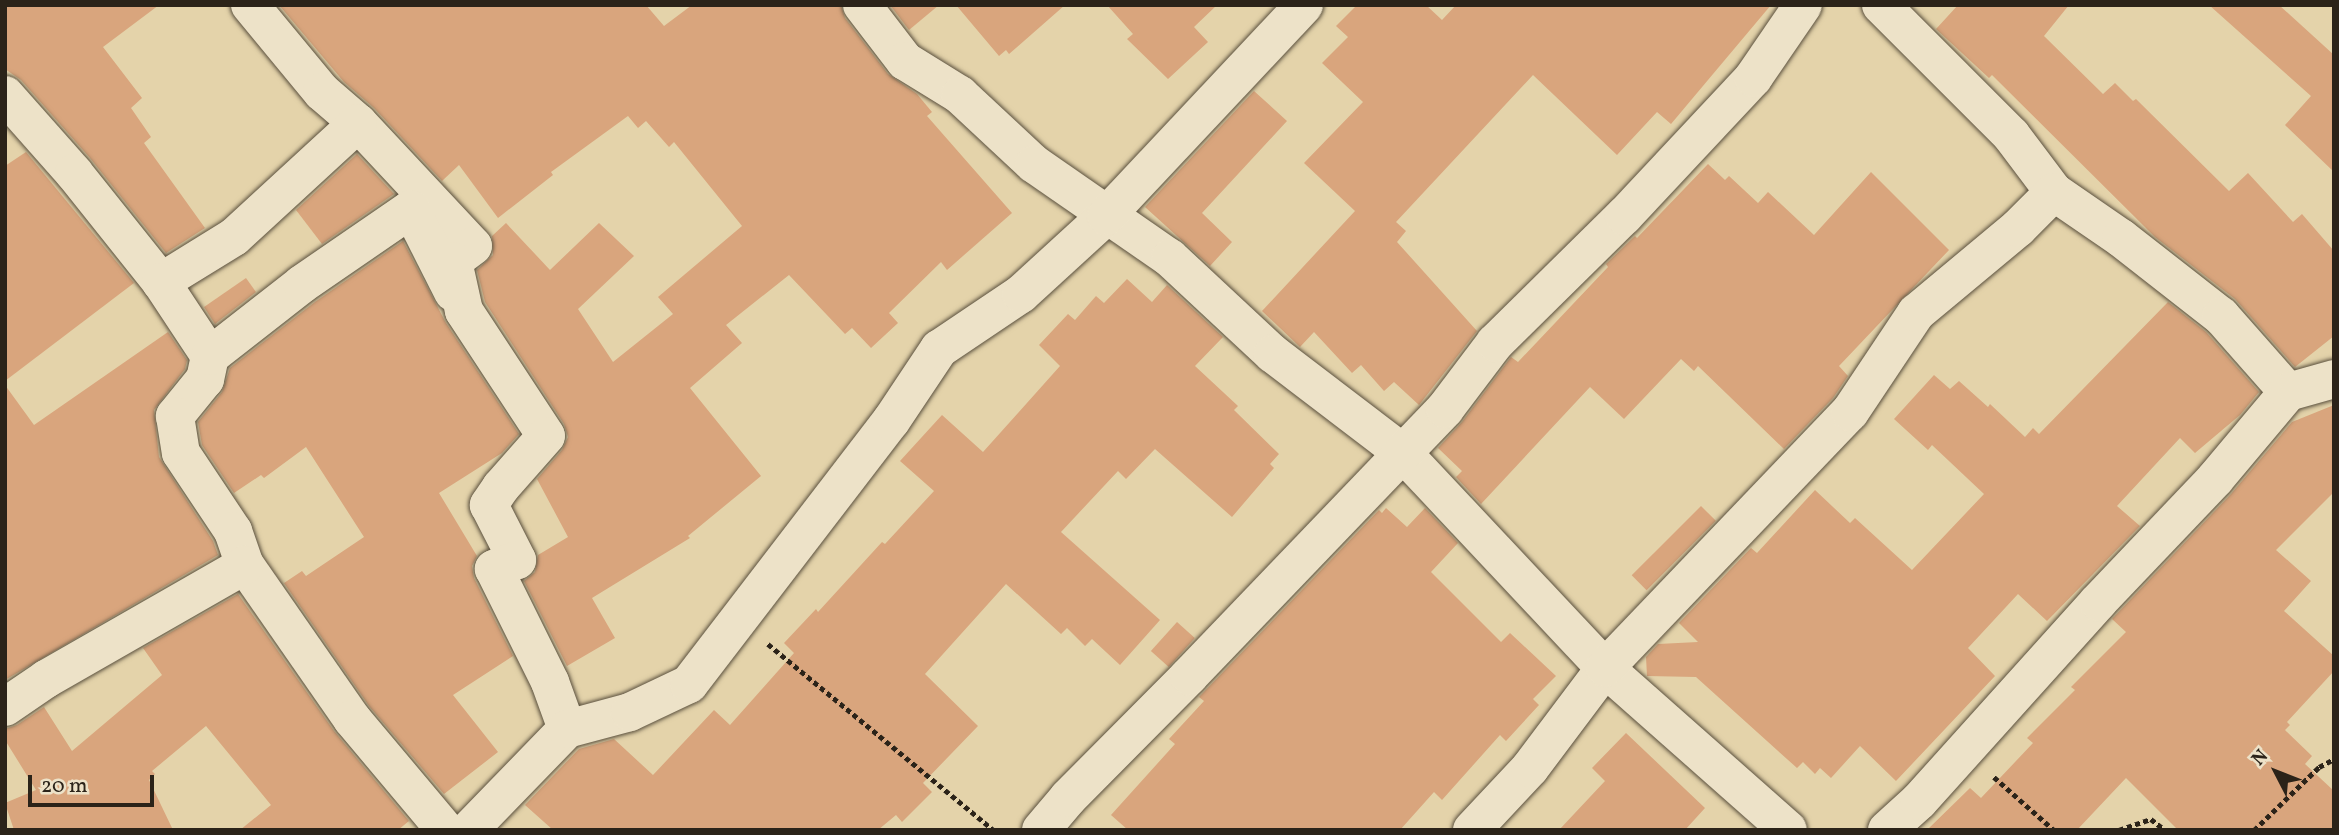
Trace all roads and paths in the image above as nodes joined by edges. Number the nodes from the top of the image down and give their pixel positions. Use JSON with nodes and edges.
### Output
{"nodes":[{"id":1,"x":250,"y":5,"type":"edge"},
{"id":2,"x":862,"y":5,"type":"edge"},
{"id":3,"x":1304,"y":5,"type":"edge"},
{"id":4,"x":1802,"y":5,"type":"edge"},
{"id":5,"x":1881,"y":5,"type":"edge"},
{"id":6,"x":5,"y":95,"type":"edge"},
{"id":7,"x":358,"y":123,"type":"junction"},
{"id":8,"x":2054,"y":192,"type":"junction"},
{"id":9,"x":1107,"y":216,"type":"junction"},
{"id":10,"x":161,"y":282,"type":"junction"},
{"id":11,"x":464,"y":311,"type":"junction"},
{"id":12,"x":210,"y":356,"type":"junction"},
{"id":13,"x":2334,"y":379,"type":"edge"},
{"id":14,"x":2288,"y":392,"type":"junction"},
{"id":15,"x":1403,"y":453,"type":"junction"},
{"id":16,"x":245,"y":565,"type":"junction"},
{"id":17,"x":741,"y":621,"type":"junction"},
{"id":18,"x":1605,"y":668,"type":"junction"},
{"id":19,"x":5,"y":707,"type":"edge"},
{"id":20,"x":567,"y":729,"type":"junction"},
{"id":21,"x":1964,"y":752,"type":"junction"},
{"id":22,"x":2334,"y":759,"type":"edge"},
{"id":23,"x":445,"y":830,"type":"edge"},
{"id":24,"x":469,"y":830,"type":"edge"},
{"id":25,"x":995,"y":830,"type":"edge"},
{"id":26,"x":1041,"y":830,"type":"edge"},
{"id":27,"x":1472,"y":830,"type":"edge"},
{"id":28,"x":1787,"y":830,"type":"edge"},
{"id":29,"x":1887,"y":830,"type":"edge"},
{"id":30,"x":2054,"y":830,"type":"edge"},
{"id":31,"x":2119,"y":830,"type":"edge"},
{"id":32,"x":2165,"y":830,"type":"edge"},
{"id":33,"x":2254,"y":830,"type":"edge"}],
"edges":[{"from":1,"to":7,"type":"street"},
{"from":2,"to":9,"type":"street"},
{"from":3,"to":9,"type":"street"},
{"from":4,"to":15,"type":"street"},
{"from":5,"to":8,"type":"street"},
{"from":6,"to":10,"type":"street"},
{"from":7,"to":10,"type":"street"},
{"from":7,"to":11,"type":"street"},
{"from":8,"to":14,"type":"street"},
{"from":8,"to":18,"type":"street"},
{"from":9,"to":15,"type":"street"},
{"from":9,"to":17,"type":"street"},
{"from":10,"to":12,"type":"street"},
{"from":11,"to":12,"type":"street"},
{"from":11,"to":20,"type":"street"},
{"from":12,"to":16,"type":"street"},
{"from":13,"to":14,"type":"street"},
{"from":14,"to":21,"type":"street"},
{"from":15,"to":18,"type":"street"},
{"from":15,"to":26,"type":"street"},
{"from":16,"to":19,"type":"street"},
{"from":16,"to":23,"type":"street"},
{"from":17,"to":20,"type":"street"},
{"from":17,"to":25,"type":"path"},
{"from":18,"to":27,"type":"street"},
{"from":18,"to":28,"type":"street"},
{"from":20,"to":24,"type":"street"},
{"from":21,"to":29,"type":"street"},
{"from":21,"to":30,"type":"path"},
{"from":22,"to":33,"type":"path"},
{"from":31,"to":32,"type":"path"}]}
